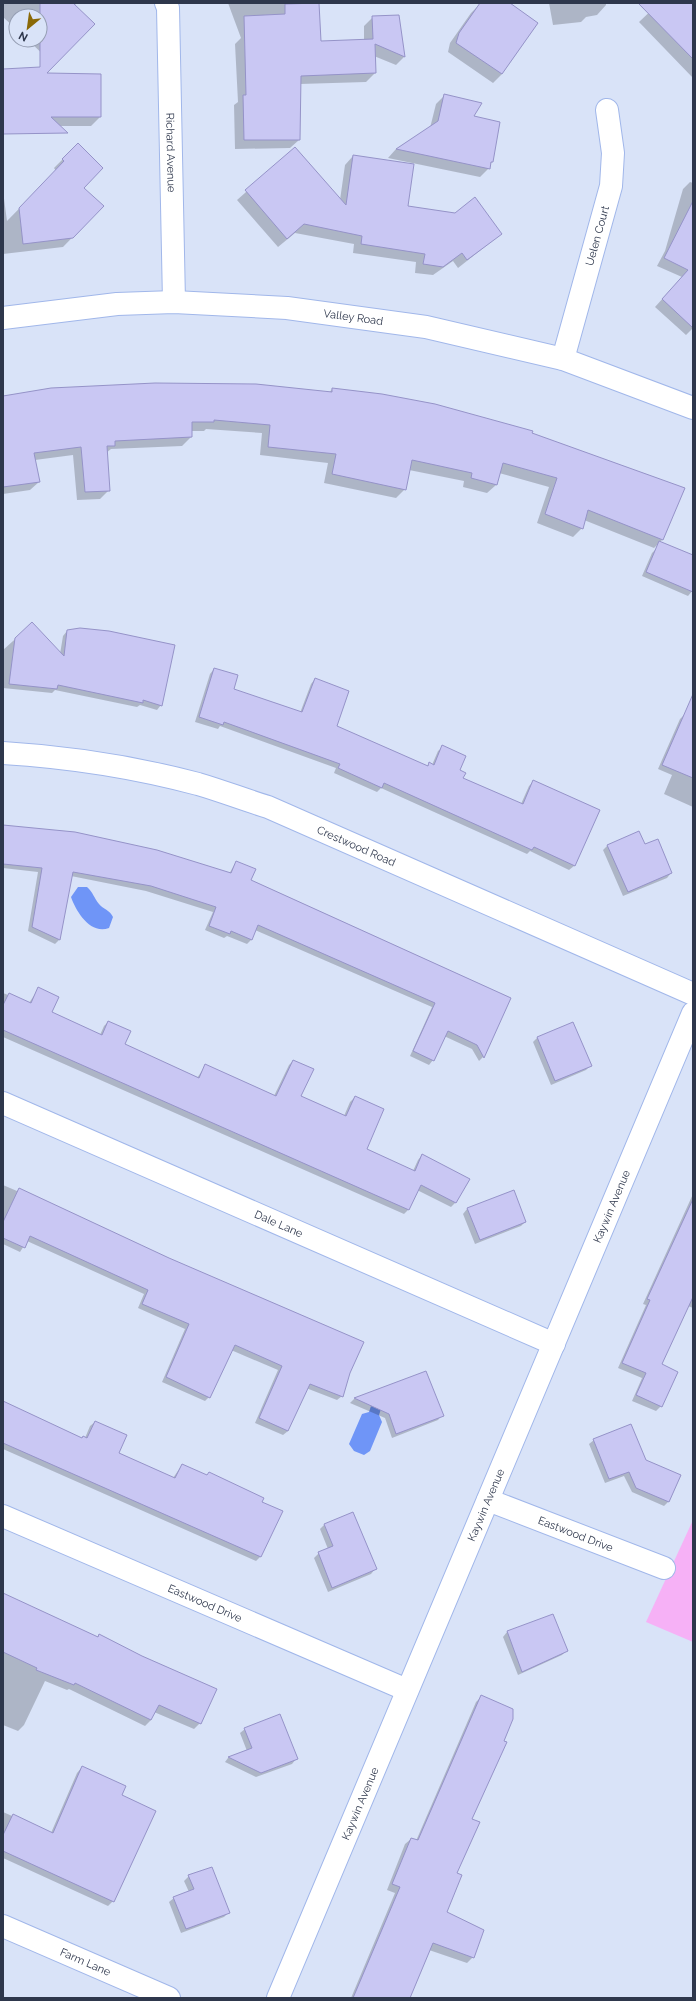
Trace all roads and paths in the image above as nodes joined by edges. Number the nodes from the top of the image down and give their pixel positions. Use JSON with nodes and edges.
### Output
{"nodes":[{"id":1,"x":166,"y":3,"type":"edge"},
{"id":2,"x":607,"y":110,"type":"dead end"},
{"id":3,"x":174,"y":302,"type":"junction"},
{"id":4,"x":3,"y":318,"type":"edge"},
{"id":5,"x":563,"y":358,"type":"junction"},
{"id":6,"x":693,"y":408,"type":"edge"},
{"id":7,"x":3,"y":753,"type":"edge"},
{"id":8,"x":693,"y":994,"type":"edge"},
{"id":9,"x":693,"y":1013,"type":"edge"},
{"id":10,"x":3,"y":1103,"type":"edge"},
{"id":11,"x":554,"y":1344,"type":"junction"},
{"id":12,"x":488,"y":1500,"type":"junction"},
{"id":13,"x":3,"y":1516,"type":"edge"},
{"id":14,"x":664,"y":1568,"type":"dead end"},
{"id":15,"x":407,"y":1690,"type":"junction"},
{"id":16,"x":3,"y":1926,"type":"edge"},
{"id":17,"x":169,"y":1998,"type":"edge"},
{"id":18,"x":278,"y":1998,"type":"edge"}],
"edges":[{"from":1,"to":3,"type":"street","name":"Richard Avenue"},
{"from":2,"to":5,"type":"street","name":"Uelen Court"},
{"from":3,"to":4,"type":"street","name":"Valley Road"},
{"from":3,"to":5,"type":"street","name":"Valley Road"},
{"from":5,"to":6,"type":"street","name":"Valley Road"},
{"from":7,"to":8,"type":"street","name":"Crestwood Road"},
{"from":9,"to":11,"type":"street","name":"Kaywin Avenue"},
{"from":10,"to":11,"type":"street","name":"Dale Lane"},
{"from":11,"to":12,"type":"street","name":"Kaywin Avenue"},
{"from":12,"to":14,"type":"street","name":"Eastwood Drive"},
{"from":12,"to":15,"type":"street","name":"Kaywin Avenue"},
{"from":13,"to":15,"type":"street","name":"Eastwood Drive"},
{"from":15,"to":18,"type":"street","name":"Kaywin Avenue"},
{"from":16,"to":17,"type":"street","name":"Farm Lane"}]}
